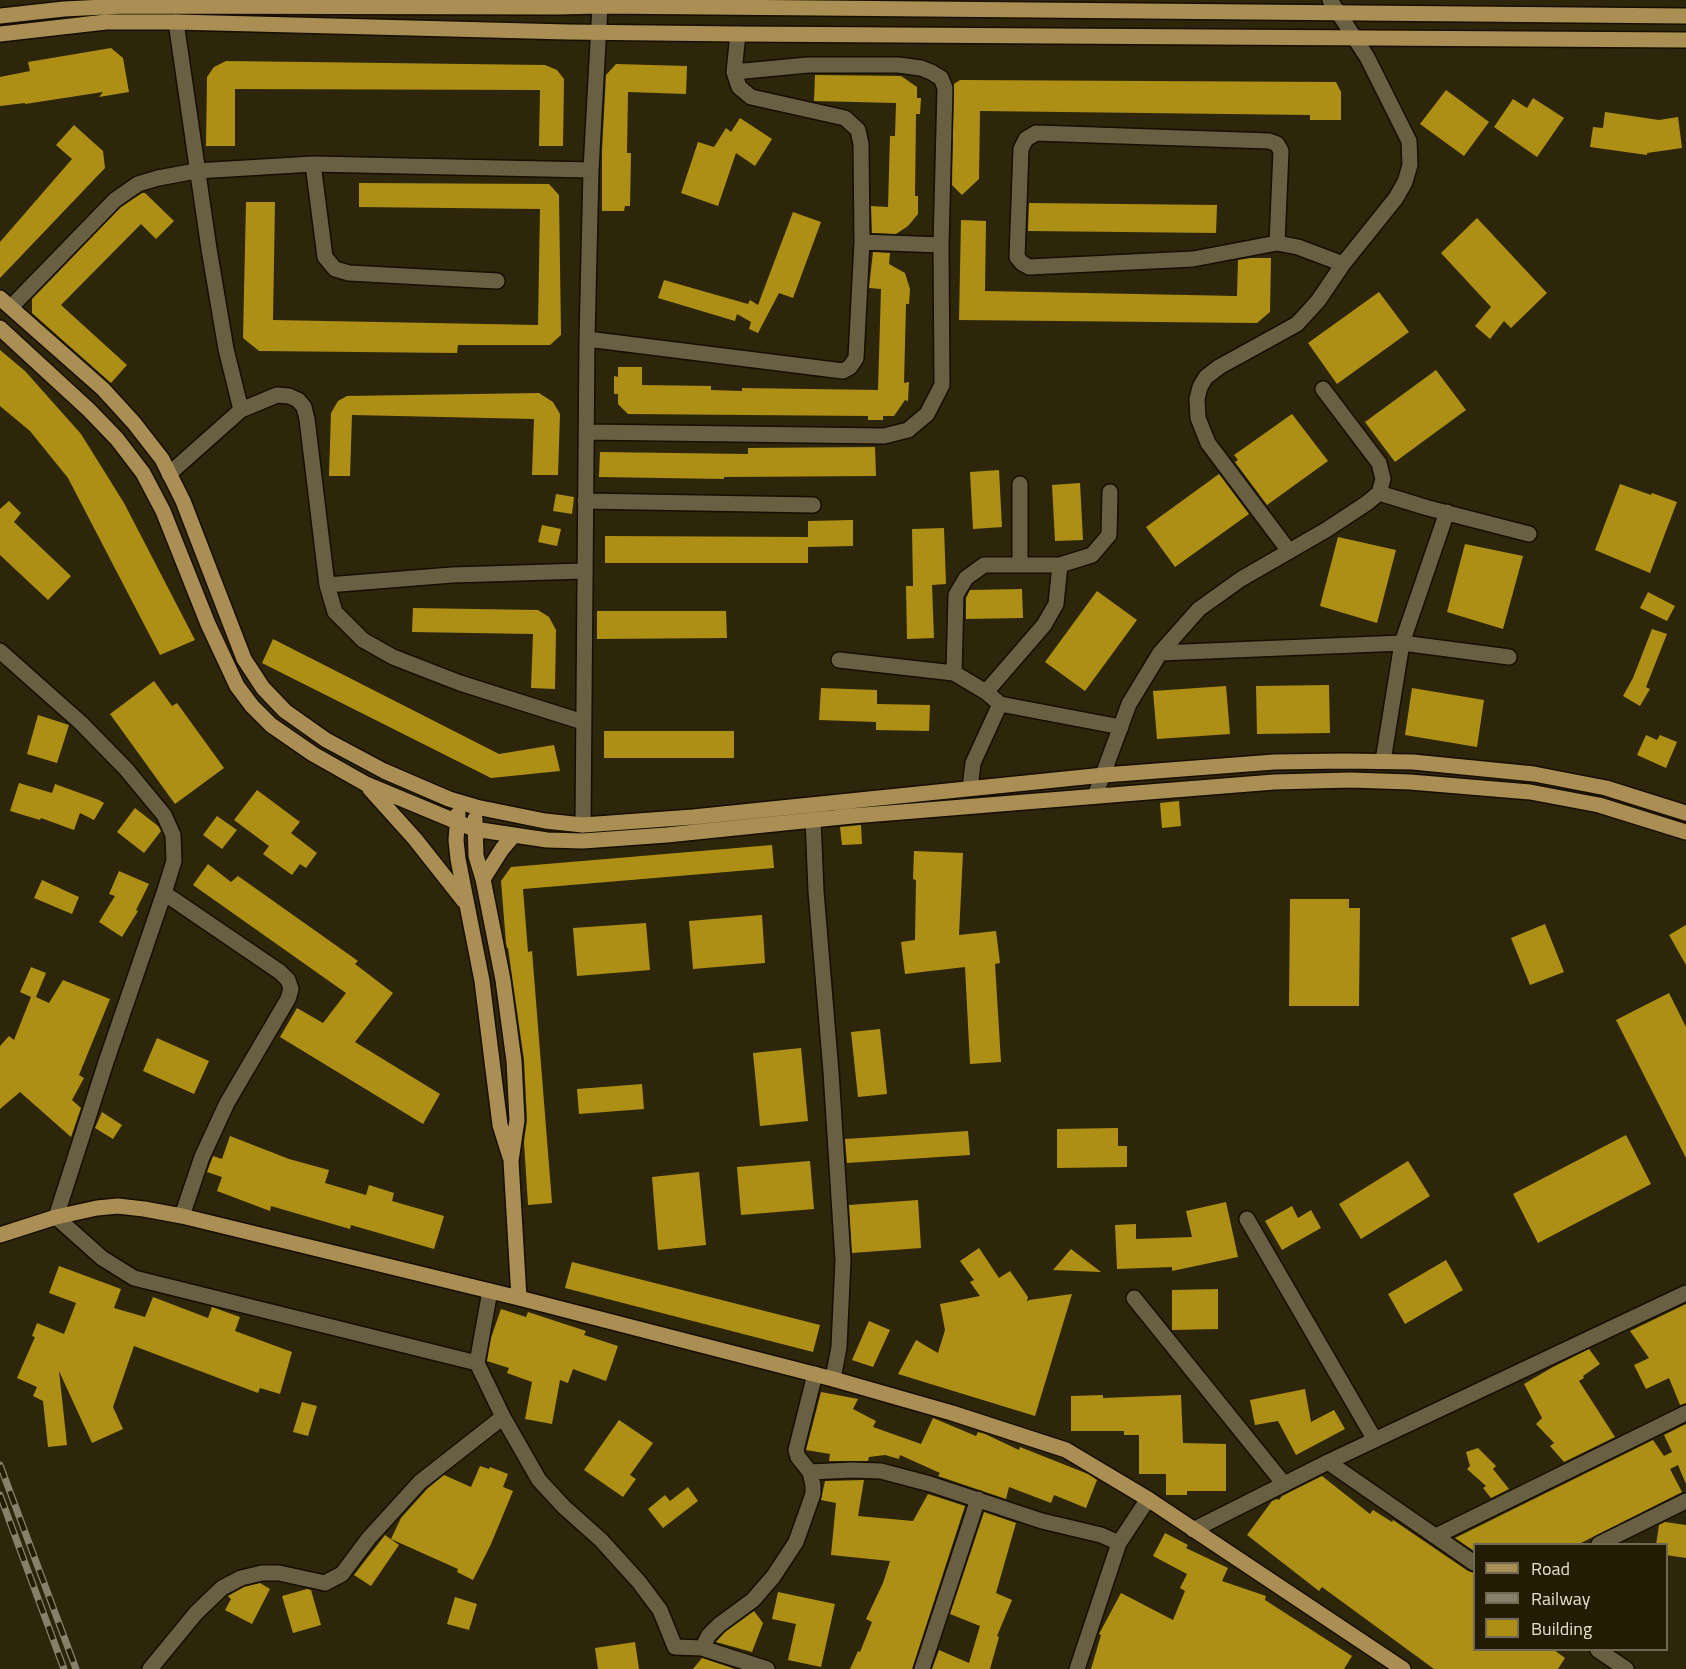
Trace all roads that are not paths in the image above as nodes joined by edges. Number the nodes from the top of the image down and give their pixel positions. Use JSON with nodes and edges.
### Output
{"nodes":[{"id":1,"x":738,"y":4,"type":"edge"},
{"id":2,"x":600,"y":6,"type":"junction"},
{"id":3,"x":1334,"y":7,"type":"edge"},
{"id":4,"x":1,"y":13,"type":"edge"},
{"id":5,"x":1686,"y":16,"type":"edge"},
{"id":6,"x":176,"y":22,"type":"junction"},
{"id":7,"x":599,"y":32,"type":"junction"},
{"id":8,"x":0,"y":34,"type":"edge"},
{"id":9,"x":738,"y":34,"type":"junction"},
{"id":10,"x":1354,"y":39,"type":"junction"},
{"id":11,"x":1686,"y":40,"type":"edge"},
{"id":12,"x":734,"y":72,"type":"junction"},
{"id":13,"x":313,"y":164,"type":"junction"},
{"id":14,"x":591,"y":170,"type":"junction"},
{"id":15,"x":196,"y":171,"type":"junction"},
{"id":16,"x":862,"y":242,"type":"junction"},
{"id":17,"x":1277,"y":243,"type":"junction"},
{"id":18,"x":941,"y":245,"type":"junction"},
{"id":19,"x":1343,"y":264,"type":"junction"},
{"id":20,"x":497,"y":281,"type":"dead end"},
{"id":21,"x":5,"y":303,"type":"edge"},
{"id":22,"x":0,"y":328,"type":"edge"},
{"id":23,"x":587,"y":339,"type":"junction"},
{"id":24,"x":1323,"y":389,"type":"dead end"},
{"id":25,"x":241,"y":410,"type":"junction"},
{"id":26,"x":586,"y":432,"type":"junction"},
{"id":27,"x":169,"y":474,"type":"junction"},
{"id":28,"x":1020,"y":484,"type":"dead end"},
{"id":29,"x":1110,"y":492,"type":"dead end"},
{"id":30,"x":1379,"y":493,"type":"junction"},
{"id":31,"x":585,"y":501,"type":"junction"},
{"id":32,"x":813,"y":505,"type":"dead end"},
{"id":33,"x":1447,"y":512,"type":"junction"},
{"id":34,"x":1529,"y":534,"type":"dead end"},
{"id":35,"x":1289,"y":551,"type":"junction"},
{"id":36,"x":1020,"y":565,"type":"junction"},
{"id":37,"x":1060,"y":565,"type":"junction"},
{"id":38,"x":584,"y":571,"type":"junction"},
{"id":39,"x":327,"y":585,"type":"junction"},
{"id":40,"x":1402,"y":643,"type":"junction"},
{"id":41,"x":0,"y":651,"type":"edge"},
{"id":42,"x":1160,"y":653,"type":"junction"},
{"id":43,"x":1509,"y":657,"type":"dead end"},
{"id":44,"x":839,"y":660,"type":"dead end"},
{"id":45,"x":954,"y":673,"type":"junction"},
{"id":46,"x":986,"y":692,"type":"junction"},
{"id":47,"x":1000,"y":704,"type":"junction"},
{"id":48,"x":583,"y":722,"type":"junction"},
{"id":49,"x":1121,"y":727,"type":"junction"},
{"id":50,"x":1383,"y":762,"type":"junction"},
{"id":51,"x":1104,"y":775,"type":"junction"},
{"id":52,"x":366,"y":784,"type":"junction"},
{"id":53,"x":970,"y":788,"type":"junction"},
{"id":54,"x":1095,"y":796,"type":"junction"},
{"id":55,"x":460,"y":802,"type":"junction"},
{"id":56,"x":476,"y":807,"type":"junction"},
{"id":57,"x":1684,"y":813,"type":"edge"},
{"id":58,"x":813,"y":819,"type":"junction"},
{"id":59,"x":457,"y":823,"type":"junction"},
{"id":60,"x":583,"y":825,"type":"junction"},
{"id":61,"x":474,"y":829,"type":"junction"},
{"id":62,"x":1682,"y":830,"type":"edge"},
{"id":63,"x":514,"y":835,"type":"junction"},
{"id":64,"x":483,"y":879,"type":"junction"},
{"id":65,"x":164,"y":892,"type":"junction"},
{"id":66,"x":467,"y":905,"type":"junction"},
{"id":67,"x":511,"y":1161,"type":"junction"},
{"id":68,"x":182,"y":1216,"type":"junction"},
{"id":69,"x":56,"y":1217,"type":"junction"},
{"id":70,"x":1247,"y":1219,"type":"dead end"},
{"id":71,"x":0,"y":1235,"type":"edge"},
{"id":72,"x":490,"y":1291,"type":"junction"},
{"id":73,"x":1686,"y":1293,"type":"edge"},
{"id":74,"x":519,"y":1298,"type":"junction"},
{"id":75,"x":1134,"y":1298,"type":"dead end"},
{"id":76,"x":477,"y":1363,"type":"junction"},
{"id":77,"x":815,"y":1374,"type":"junction"},
{"id":78,"x":833,"y":1379,"type":"junction"},
{"id":79,"x":1686,"y":1413,"type":"edge"},
{"id":80,"x":503,"y":1417,"type":"junction"},
{"id":81,"x":1376,"y":1440,"type":"junction"},
{"id":82,"x":1328,"y":1462,"type":"junction"},
{"id":83,"x":810,"y":1472,"type":"junction"},
{"id":84,"x":1284,"y":1484,"type":"junction"},
{"id":85,"x":978,"y":1499,"type":"junction"},
{"id":86,"x":1148,"y":1499,"type":"junction"},
{"id":87,"x":1686,"y":1500,"type":"edge"},
{"id":88,"x":1194,"y":1530,"type":"junction"},
{"id":89,"x":1436,"y":1536,"type":"junction"},
{"id":90,"x":1614,"y":1540,"type":"edge"},
{"id":91,"x":1119,"y":1544,"type":"junction"},
{"id":92,"x":1473,"y":1562,"type":"edge"},
{"id":93,"x":702,"y":1648,"type":"junction"},
{"id":94,"x":1599,"y":1651,"type":"edge"},
{"id":95,"x":1623,"y":1651,"type":"edge"},
{"id":96,"x":150,"y":1669,"type":"edge"},
{"id":97,"x":766,"y":1669,"type":"edge"},
{"id":98,"x":922,"y":1669,"type":"edge"},
{"id":99,"x":1077,"y":1669,"type":"edge"},
{"id":100,"x":1403,"y":1669,"type":"edge"},
{"id":101,"x":1625,"y":1669,"type":"edge"}],
"edges":[{"from":1,"to":2,"type":"main road"},
{"from":1,"to":3,"type":"main road"},
{"from":2,"to":4,"type":"main road"},
{"from":2,"to":7,"type":"street"},
{"from":3,"to":5,"type":"main road"},
{"from":3,"to":10,"type":"street"},
{"from":6,"to":7,"type":"main road"},
{"from":6,"to":8,"type":"main road"},
{"from":6,"to":15,"type":"street"},
{"from":7,"to":9,"type":"main road"},
{"from":7,"to":14,"type":"street"},
{"from":9,"to":10,"type":"main road"},
{"from":9,"to":12,"type":"street"},
{"from":10,"to":11,"type":"main road"},
{"from":10,"to":19,"type":"street"},
{"from":12,"to":16,"type":"street"},
{"from":12,"to":18,"type":"street"},
{"from":13,"to":14,"type":"street"},
{"from":13,"to":15,"type":"street"},
{"from":13,"to":20,"type":"street"},
{"from":14,"to":23,"type":"street"},
{"from":15,"to":21,"type":"street"},
{"from":15,"to":25,"type":"street"},
{"from":16,"to":18,"type":"street"},
{"from":16,"to":23,"type":"street"},
{"from":17,"to":17,"type":"street"},
{"from":17,"to":19,"type":"street"},
{"from":18,"to":26,"type":"street"},
{"from":19,"to":35,"type":"street"},
{"from":21,"to":27,"type":"main road"},
{"from":22,"to":52,"type":"main road"},
{"from":23,"to":26,"type":"street"},
{"from":24,"to":30,"type":"street"},
{"from":25,"to":27,"type":"street"},
{"from":25,"to":39,"type":"street"},
{"from":26,"to":31,"type":"street"},
{"from":27,"to":55,"type":"main road"},
{"from":28,"to":36,"type":"street"},
{"from":29,"to":37,"type":"street"},
{"from":30,"to":33,"type":"street"},
{"from":30,"to":35,"type":"street"},
{"from":31,"to":32,"type":"street"},
{"from":31,"to":38,"type":"street"},
{"from":33,"to":34,"type":"street"},
{"from":33,"to":40,"type":"street"},
{"from":35,"to":42,"type":"street"},
{"from":36,"to":37,"type":"street"},
{"from":36,"to":45,"type":"street"},
{"from":37,"to":46,"type":"street"},
{"from":38,"to":39,"type":"street"},
{"from":38,"to":48,"type":"street"},
{"from":39,"to":48,"type":"street"},
{"from":40,"to":42,"type":"street"},
{"from":40,"to":43,"type":"street"},
{"from":40,"to":50,"type":"street"},
{"from":41,"to":65,"type":"street"},
{"from":42,"to":49,"type":"street"},
{"from":44,"to":45,"type":"street"},
{"from":45,"to":46,"type":"street"},
{"from":46,"to":47,"type":"street"},
{"from":47,"to":49,"type":"street"},
{"from":47,"to":53,"type":"street"},
{"from":48,"to":60,"type":"street"},
{"from":49,"to":51,"type":"street"},
{"from":50,"to":51,"type":"main road"},
{"from":50,"to":57,"type":"main road"},
{"from":51,"to":53,"type":"main road"},
{"from":51,"to":54,"type":"street"},
{"from":52,"to":59,"type":"main road"},
{"from":52,"to":66,"type":"main road"},
{"from":53,"to":60,"type":"main road"},
{"from":54,"to":58,"type":"main road"},
{"from":54,"to":62,"type":"main road"},
{"from":55,"to":56,"type":"main road"},
{"from":55,"to":59,"type":"main road"},
{"from":56,"to":60,"type":"main road"},
{"from":56,"to":61,"type":"main road"},
{"from":57,"to":62,"type":"main road"},
{"from":58,"to":63,"type":"main road"},
{"from":58,"to":78,"type":"street"},
{"from":59,"to":61,"type":"main road"},
{"from":59,"to":66,"type":"main road"},
{"from":61,"to":63,"type":"main road"},
{"from":61,"to":64,"type":"main road"},
{"from":63,"to":64,"type":"main road"},
{"from":64,"to":67,"type":"main road"},
{"from":65,"to":68,"type":"street"},
{"from":65,"to":69,"type":"street"},
{"from":66,"to":67,"type":"main road"},
{"from":67,"to":74,"type":"main road"},
{"from":68,"to":69,"type":"main road"},
{"from":68,"to":72,"type":"main road"},
{"from":69,"to":71,"type":"main road"},
{"from":69,"to":76,"type":"street"},
{"from":70,"to":81,"type":"street"},
{"from":72,"to":74,"type":"main road"},
{"from":72,"to":76,"type":"street"},
{"from":73,"to":81,"type":"street"},
{"from":74,"to":77,"type":"main road"},
{"from":75,"to":84,"type":"street"},
{"from":76,"to":80,"type":"street"},
{"from":77,"to":78,"type":"main road"},
{"from":77,"to":83,"type":"street"},
{"from":78,"to":86,"type":"main road"},
{"from":79,"to":89,"type":"street"},
{"from":80,"to":93,"type":"street"},
{"from":80,"to":96,"type":"street"},
{"from":81,"to":82,"type":"street"},
{"from":82,"to":84,"type":"street"},
{"from":82,"to":89,"type":"street"},
{"from":83,"to":85,"type":"street"},
{"from":83,"to":93,"type":"street"},
{"from":84,"to":88,"type":"street"},
{"from":85,"to":91,"type":"street"},
{"from":85,"to":98,"type":"street"},
{"from":86,"to":88,"type":"main road"},
{"from":86,"to":91,"type":"street"},
{"from":87,"to":90,"type":"street"},
{"from":88,"to":100,"type":"main road"},
{"from":89,"to":92,"type":"street"},
{"from":91,"to":99,"type":"street"},
{"from":93,"to":97,"type":"street"},
{"from":94,"to":101,"type":"street"},
{"from":95,"to":101,"type":"street"}]}
